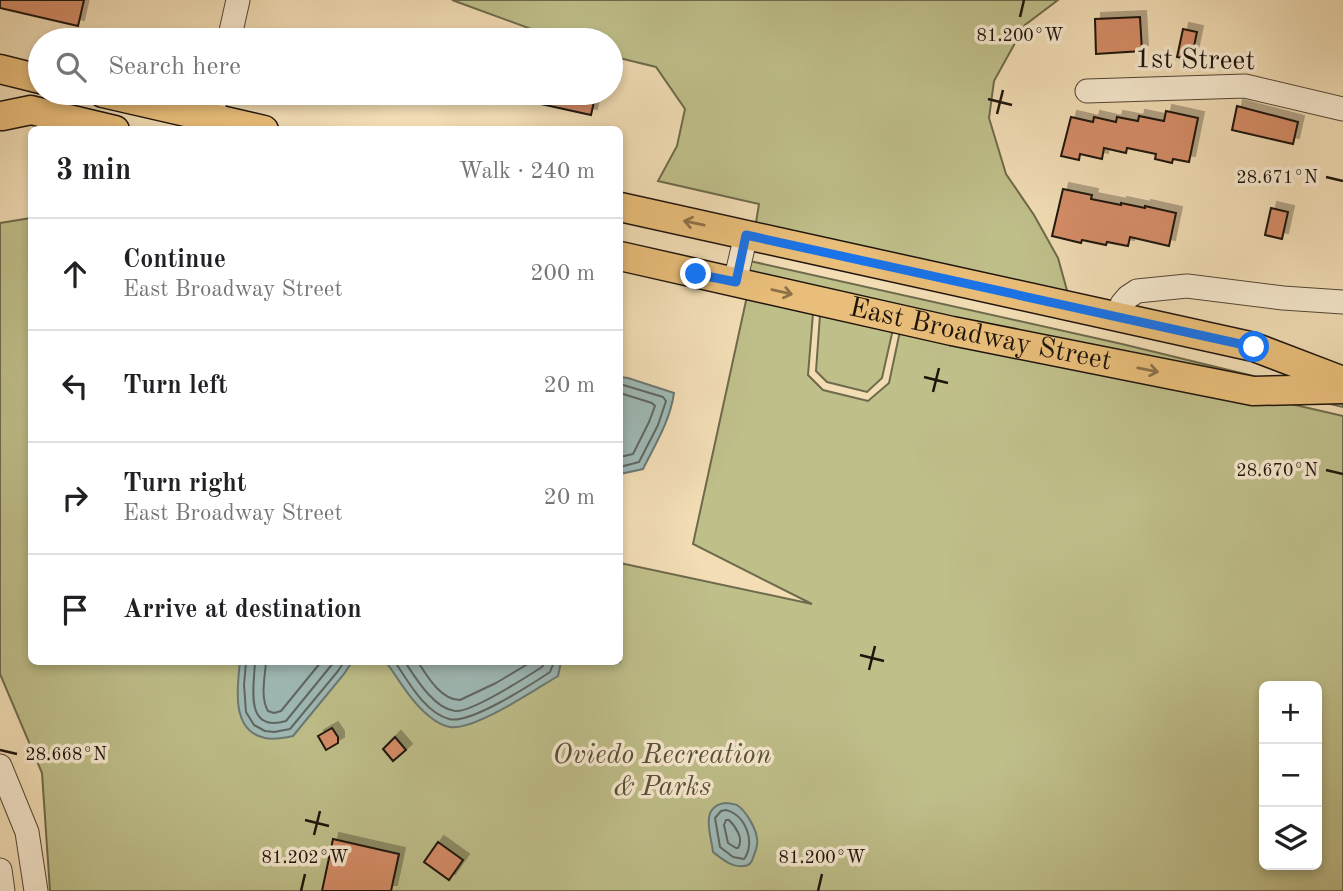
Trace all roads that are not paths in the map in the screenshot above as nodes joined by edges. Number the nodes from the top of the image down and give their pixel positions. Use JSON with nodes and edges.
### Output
{"nodes":[{"id":1,"x":238,"y":0,"type":"edge"},
{"id":2,"x":232,"y":28,"type":"edge"},
{"id":3,"x":0,"y":69,"type":"edge"},
{"id":4,"x":28,"y":76,"type":"edge"},
{"id":5,"x":1087,"y":91,"type":"dead end"},
{"id":6,"x":166,"y":105,"type":"edge"},
{"id":7,"x":1343,"y":108,"type":"edge"},
{"id":8,"x":208,"y":113,"type":"edge"},
{"id":9,"x":1,"y":116,"type":"edge"},
{"id":10,"x":46,"y":126,"type":"edge"},
{"id":11,"x":98,"y":126,"type":"edge"},
{"id":12,"x":251,"y":126,"type":"edge"},
{"id":13,"x":623,"y":208,"type":"edge"},
{"id":14,"x":746,"y":235,"type":"junction"},
{"id":15,"x":623,"y":257,"type":"edge"},
{"id":16,"x":736,"y":282,"type":"junction"},
{"id":17,"x":1343,"y":302,"type":"edge"},
{"id":18,"x":1119,"y":318,"type":"junction"},
{"id":19,"x":1343,"y":381,"type":"edge"},
{"id":20,"x":1343,"y":388,"type":"edge"},
{"id":21,"x":0,"y":766,"type":"edge"},
{"id":22,"x":0,"y":870,"type":"edge"},
{"id":23,"x":3,"y":891,"type":"edge"},
{"id":24,"x":36,"y":891,"type":"edge"}],
"edges":[{"from":1,"to":2,"type":"street"},
{"from":3,"to":4,"type":"main road"},
{"from":5,"to":7,"type":"street","name":"1st Street"},
{"from":6,"to":8,"type":"main road"},
{"from":8,"to":12,"type":"main road"},
{"from":9,"to":10,"type":"main road"},
{"from":9,"to":11,"type":"main road"},
{"from":14,"to":13,"type":"main road","name":"East Broadway Street","one_way":true},
{"from":14,"to":16,"type":"street"},
{"from":14,"to":18,"type":"main road","name":"East Broadway Street"},
{"from":15,"to":16,"type":"main road","name":"East Broadway Street"},
{"from":16,"to":20,"type":"main road","name":"East Broadway Street","one_way":true},
{"from":17,"to":18,"type":"street"},
{"from":18,"to":19,"type":"main road","name":"East Broadway Street"},
{"from":21,"to":24,"type":"street"},
{"from":22,"to":23,"type":"street"}]}
